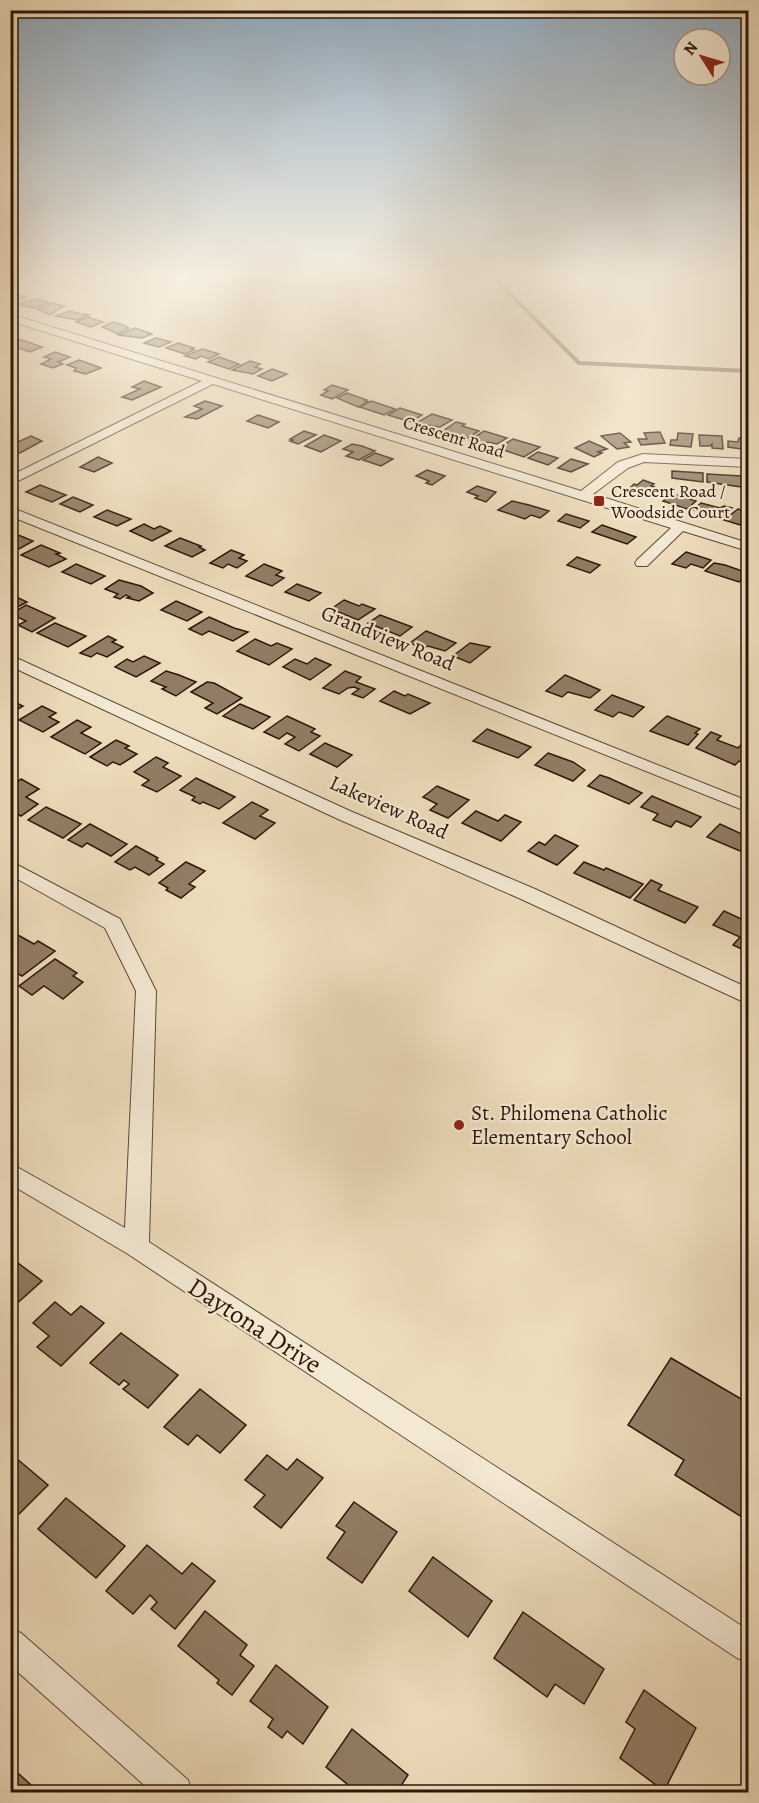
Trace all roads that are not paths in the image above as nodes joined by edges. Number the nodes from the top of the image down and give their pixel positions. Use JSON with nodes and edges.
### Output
{"nodes":[{"id":1,"x":155,"y":362,"type":"edge"},
{"id":2,"x":212,"y":380,"type":"junction"},
{"id":3,"x":748,"y":463,"type":"edge"},
{"id":4,"x":10,"y":481,"type":"edge"},
{"id":5,"x":583,"y":496,"type":"junction"},
{"id":6,"x":10,"y":511,"type":"edge"},
{"id":7,"x":681,"y":526,"type":"junction"},
{"id":8,"x":748,"y":548,"type":"edge"},
{"id":9,"x":642,"y":563,"type":"dead end"},
{"id":10,"x":10,"y":660,"type":"edge"},
{"id":11,"x":748,"y":807,"type":"edge"},
{"id":12,"x":10,"y":867,"type":"edge"},
{"id":13,"x":748,"y":997,"type":"edge"},
{"id":14,"x":10,"y":1172,"type":"edge"},
{"id":15,"x":137,"y":1247,"type":"junction"},
{"id":16,"x":10,"y":1644,"type":"edge"},
{"id":17,"x":748,"y":1647,"type":"edge"},
{"id":18,"x":176,"y":1792,"type":"edge"}],
"edges":[{"from":1,"to":2,"type":"street","name":"Crescent Road"},
{"from":2,"to":4,"type":"street"},
{"from":2,"to":5,"type":"street","name":"Crescent Road"},
{"from":3,"to":5,"type":"street"},
{"from":5,"to":7,"type":"street","name":"Crescent Road"},
{"from":6,"to":11,"type":"street","name":"Grandview Road"},
{"from":7,"to":8,"type":"street","name":"Crescent Road"},
{"from":7,"to":9,"type":"street"},
{"from":10,"to":13,"type":"street","name":"Lakeview Road"},
{"from":12,"to":15,"type":"street"},
{"from":14,"to":15,"type":"street","name":"Daytona Drive"},
{"from":15,"to":17,"type":"street","name":"Daytona Drive"},
{"from":16,"to":18,"type":"street"}]}
